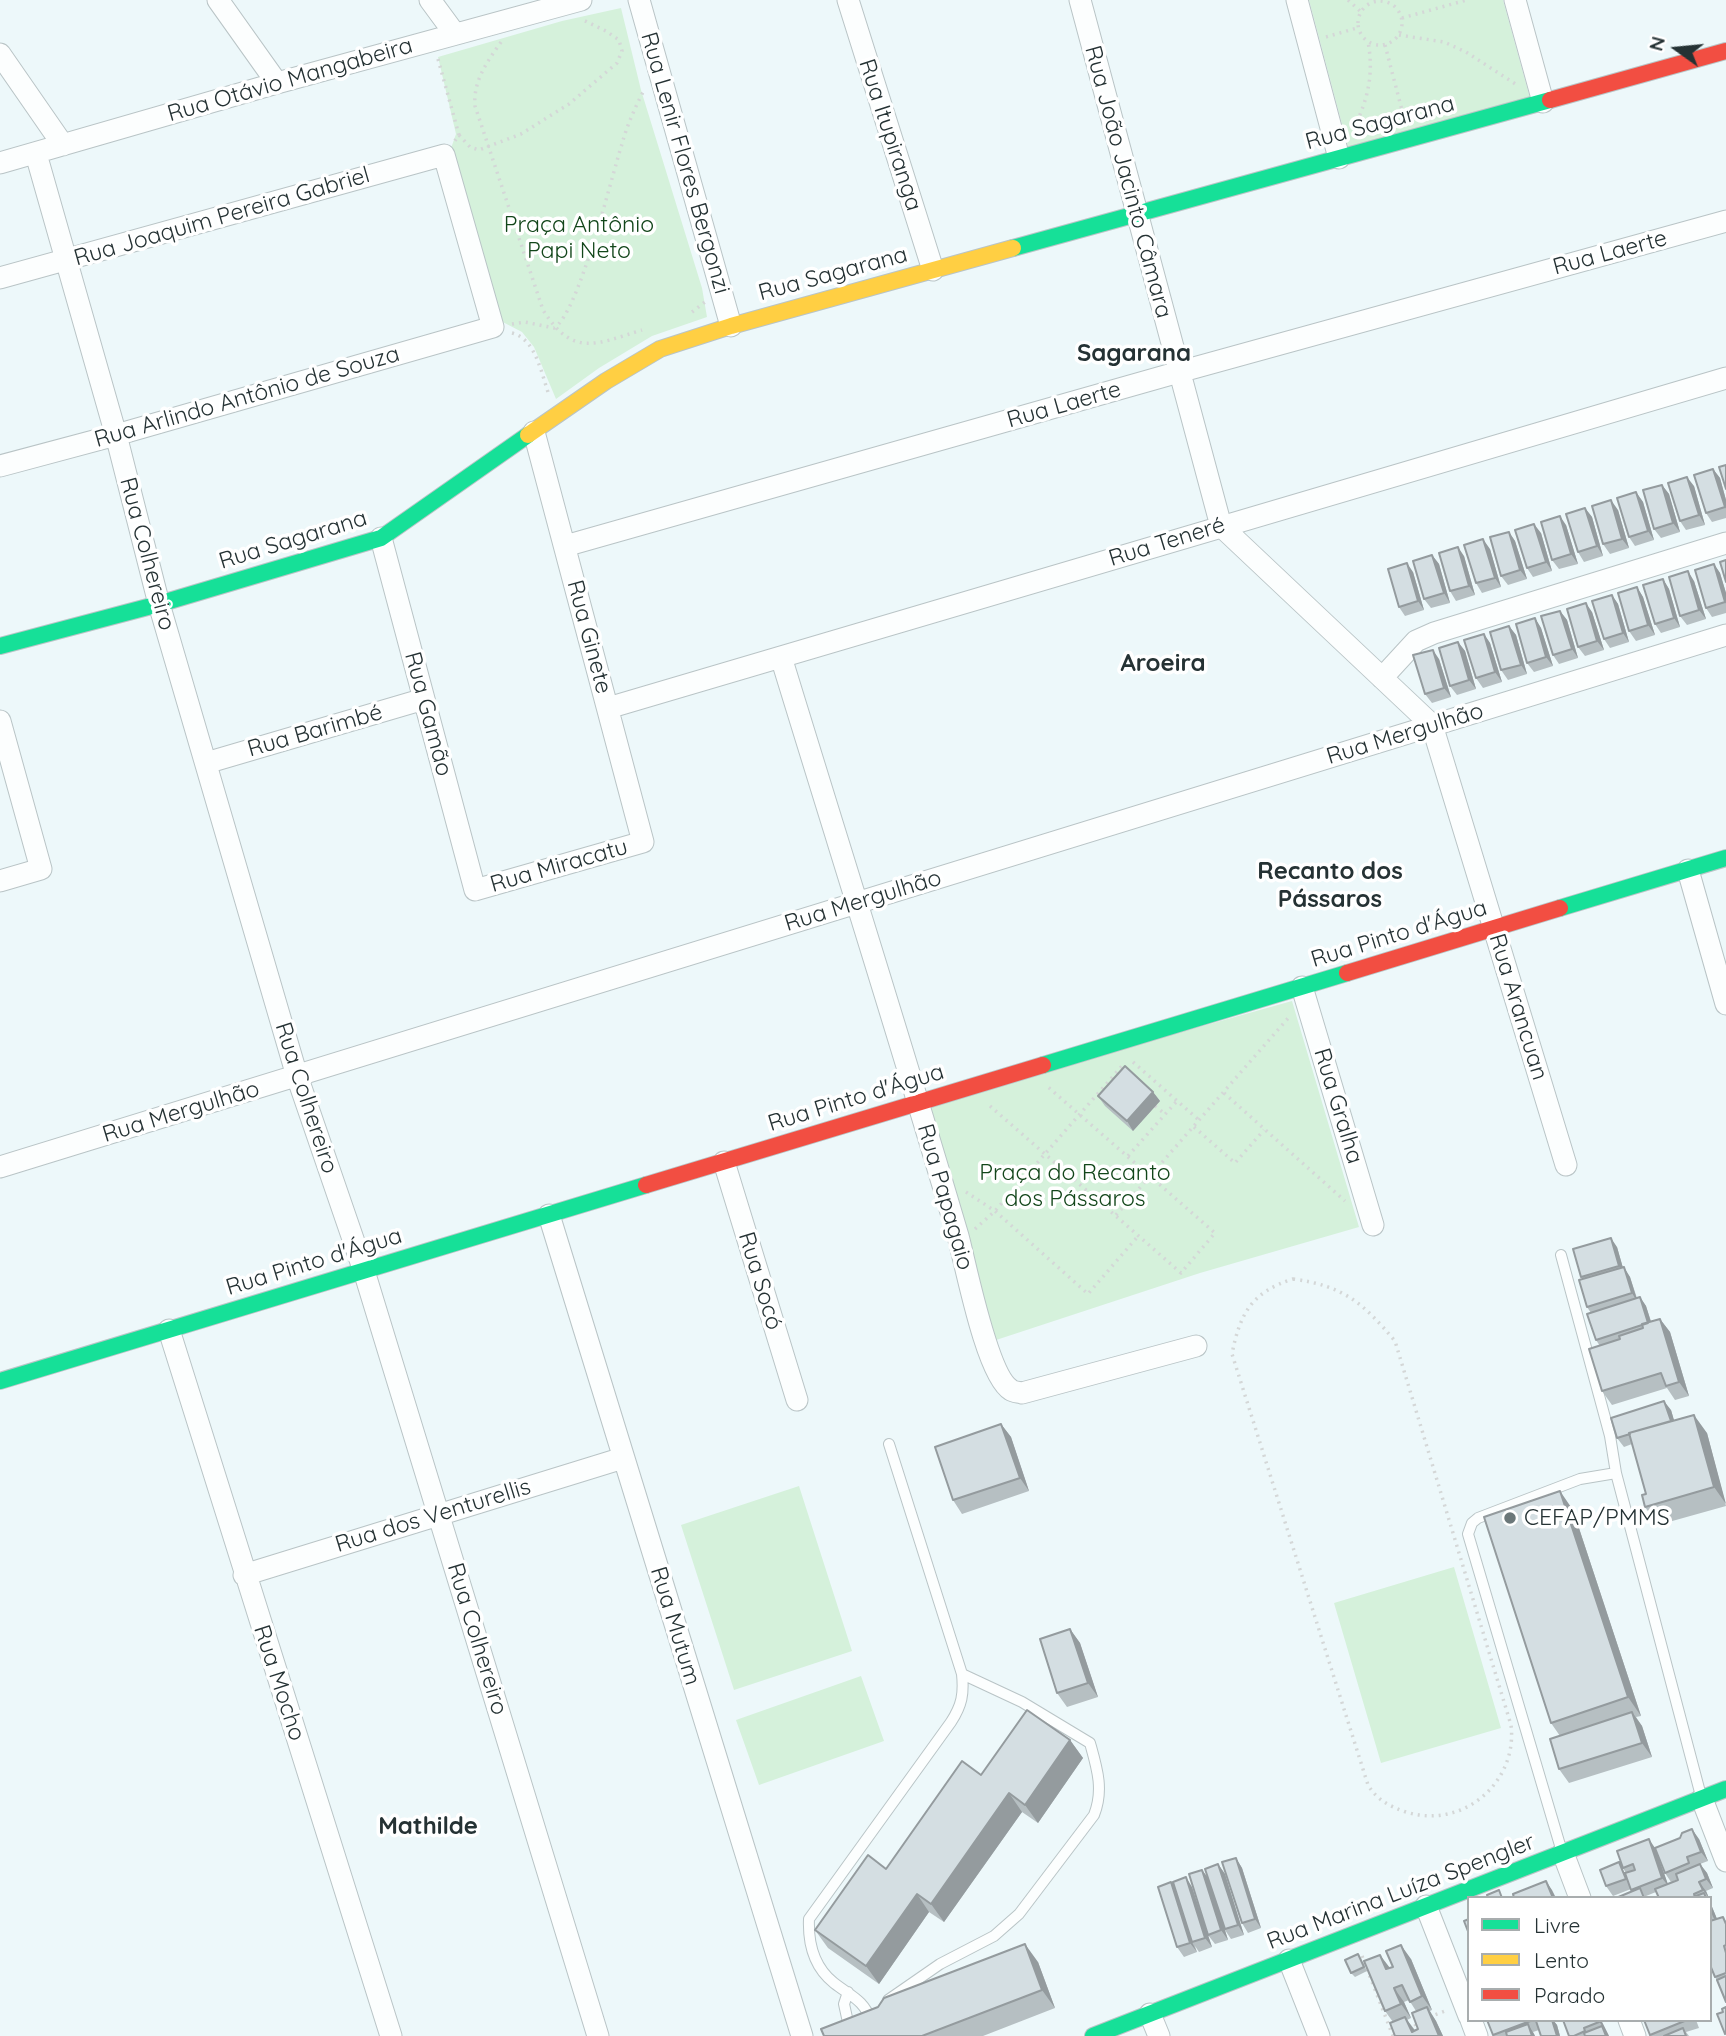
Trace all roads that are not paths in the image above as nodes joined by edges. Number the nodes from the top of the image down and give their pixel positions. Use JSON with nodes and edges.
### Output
{"nodes":[{"id":1,"x":218,"y":0,"type":"edge"},
{"id":2,"x":430,"y":0,"type":"edge"},
{"id":3,"x":581,"y":0,"type":"edge"},
{"id":4,"x":639,"y":0,"type":"edge"},
{"id":5,"x":848,"y":0,"type":"edge"},
{"id":6,"x":1080,"y":0,"type":"edge"},
{"id":7,"x":1297,"y":0,"type":"edge"},
{"id":8,"x":1515,"y":0,"type":"edge"},
{"id":9,"x":455,"y":34,"type":"junction"},
{"id":10,"x":1726,"y":51,"type":"edge"},
{"id":11,"x":0,"y":54,"type":"edge"},
{"id":12,"x":277,"y":83,"type":"junction"},
{"id":13,"x":1543,"y":102,"type":"junction"},
{"id":14,"x":63,"y":145,"type":"junction"},
{"id":15,"x":36,"y":154,"type":"junction"},
{"id":16,"x":1339,"y":158,"type":"junction"},
{"id":17,"x":0,"y":163,"type":"edge"},
{"id":18,"x":1137,"y":214,"type":"junction"},
{"id":19,"x":1726,"y":221,"type":"edge"},
{"id":20,"x":67,"y":260,"type":"junction"},
{"id":21,"x":933,"y":270,"type":"junction"},
{"id":22,"x":0,"y":278,"type":"edge"},
{"id":23,"x":731,"y":326,"type":"junction"},
{"id":24,"x":493,"y":327,"type":"joint"},
{"id":25,"x":1179,"y":372,"type":"junction"},
{"id":26,"x":1726,"y":378,"type":"edge"},
{"id":27,"x":534,"y":432,"type":"junction"},
{"id":28,"x":116,"y":435,"type":"junction"},
{"id":29,"x":0,"y":466,"type":"edge"},
{"id":30,"x":1221,"y":526,"type":"junction"},
{"id":31,"x":381,"y":538,"type":"junction"},
{"id":32,"x":1726,"y":543,"type":"edge"},
{"id":33,"x":565,"y":546,"type":"junction"},
{"id":34,"x":159,"y":604,"type":"junction"},
{"id":35,"x":1726,"y":635,"type":"edge"},
{"id":36,"x":0,"y":646,"type":"edge"},
{"id":37,"x":780,"y":657,"type":"junction"},
{"id":38,"x":1382,"y":678,"type":"junction"},
{"id":39,"x":424,"y":699,"type":"junction"},
{"id":40,"x":608,"y":708,"type":"junction"},
{"id":41,"x":0,"y":721,"type":"edge"},
{"id":42,"x":1432,"y":725,"type":"junction"},
{"id":43,"x":206,"y":763,"type":"junction"},
{"id":44,"x":643,"y":842,"type":"joint"},
{"id":45,"x":1726,"y":858,"type":"edge"},
{"id":46,"x":1688,"y":870,"type":"junction"},
{"id":47,"x":0,"y":881,"type":"edge"},
{"id":48,"x":475,"y":890,"type":"joint"},
{"id":49,"x":856,"y":903,"type":"junction"},
{"id":50,"x":1494,"y":929,"type":"junction"},
{"id":51,"x":1304,"y":992,"type":"junction"},
{"id":52,"x":1726,"y":1003,"type":"edge"},
{"id":53,"x":297,"y":1076,"type":"junction"},
{"id":54,"x":918,"y":1103,"type":"junction"},
{"id":55,"x":724,"y":1162,"type":"junction"},
{"id":56,"x":1566,"y":1165,"type":"dead end"},
{"id":57,"x":0,"y":1167,"type":"edge"},
{"id":58,"x":549,"y":1215,"type":"junction"},
{"id":59,"x":1373,"y":1225,"type":"road end"},
{"id":60,"x":1561,"y":1255,"type":"dead end"},
{"id":61,"x":364,"y":1270,"type":"junction"},
{"id":62,"x":169,"y":1330,"type":"junction"},
{"id":63,"x":1196,"y":1346,"type":"dead end"},
{"id":64,"x":0,"y":1381,"type":"edge"},
{"id":65,"x":797,"y":1400,"type":"dead end"},
{"id":66,"x":889,"y":1444,"type":"dead end"},
{"id":67,"x":623,"y":1458,"type":"junction"},
{"id":68,"x":1616,"y":1473,"type":"junction"},
{"id":69,"x":439,"y":1514,"type":"junction"},
{"id":70,"x":244,"y":1575,"type":"junction"},
{"id":71,"x":962,"y":1674,"type":"junction"},
{"id":72,"x":1726,"y":1789,"type":"edge"},
{"id":73,"x":1702,"y":1799,"type":"junction"},
{"id":74,"x":1563,"y":1853,"type":"junction"},
{"id":75,"x":1726,"y":1861,"type":"edge"},
{"id":76,"x":1579,"y":1896,"type":"edge"},
{"id":77,"x":1426,"y":1906,"type":"junction"},
{"id":78,"x":1289,"y":1960,"type":"junction"},
{"id":79,"x":848,"y":1992,"type":"junction"},
{"id":80,"x":1150,"y":2014,"type":"junction"},
{"id":81,"x":1464,"y":2015,"type":"edge"},
{"id":82,"x":391,"y":2036,"type":"edge"},
{"id":83,"x":598,"y":2036,"type":"edge"},
{"id":84,"x":802,"y":2036,"type":"edge"},
{"id":85,"x":850,"y":2036,"type":"edge"},
{"id":86,"x":1093,"y":2036,"type":"edge"},
{"id":87,"x":1159,"y":2036,"type":"edge"},
{"id":88,"x":1319,"y":2036,"type":"edge"}],
"edges":[{"from":1,"to":12,"type":"street"},
{"from":2,"to":9,"type":"street"},
{"from":3,"to":9,"type":"street","name":"Rua Otávio Mangabeira"},
{"from":4,"to":23,"type":"street","name":"Rua Lenir Flores Bergonzi"},
{"from":5,"to":21,"type":"street","name":"Rua Itupiranga"},
{"from":6,"to":18,"type":"street","name":"Rua João Jacinto Câmara"},
{"from":7,"to":16,"type":"street"},
{"from":8,"to":13,"type":"street"},
{"from":9,"to":12,"type":"street","name":"Rua Otávio Mangabeira"},
{"from":10,"to":13,"type":"street","name":"Rua Sagarana"},
{"from":11,"to":14,"type":"street"},
{"from":12,"to":14,"type":"street","name":"Rua Otávio Mangabeira"},
{"from":13,"to":16,"type":"street","name":"Rua Sagarana"},
{"from":14,"to":15,"type":"street","name":"Rua Otávio Mangabeira"},
{"from":15,"to":17,"type":"street","name":"Rua Otávio Mangabeira"},
{"from":15,"to":20,"type":"street","name":"Rua Colhereiro"},
{"from":16,"to":18,"type":"street","name":"Rua Sagarana"},
{"from":18,"to":21,"type":"street","name":"Rua Sagarana"},
{"from":18,"to":25,"type":"street","name":"Rua João Jacinto Câmara"},
{"from":19,"to":25,"type":"street","name":"Rua Laerte"},
{"from":20,"to":22,"type":"street","name":"Rua Joaquim Pereira Gabriel"},
{"from":20,"to":24,"type":"street","name":"Rua Joaquim Pereira Gabriel"},
{"from":20,"to":28,"type":"street","name":"Rua Colhereiro"},
{"from":21,"to":23,"type":"street","name":"Rua Sagarana"},
{"from":23,"to":27,"type":"street","name":"Rua Sagarana"},
{"from":24,"to":28,"type":"street","name":"Rua Arlindo Antônio de Souza"},
{"from":25,"to":30,"type":"street","name":"Rua João Jacinto Câmara"},
{"from":25,"to":33,"type":"street","name":"Rua Laerte"},
{"from":26,"to":30,"type":"street","name":"Rua Teneré"},
{"from":27,"to":31,"type":"street","name":"Rua Sagarana"},
{"from":27,"to":33,"type":"street","name":"Rua Ginete"},
{"from":28,"to":29,"type":"street","name":"Rua Arlindo Antônio de Souza"},
{"from":28,"to":34,"type":"street","name":"Rua Colhereiro"},
{"from":30,"to":37,"type":"street","name":"Rua Teneré"},
{"from":30,"to":38,"type":"street","name":"Rua Arancuan"},
{"from":31,"to":34,"type":"street","name":"Rua Sagarana"},
{"from":31,"to":39,"type":"street","name":"Rua Gamão"},
{"from":32,"to":38,"type":"street"},
{"from":33,"to":40,"type":"street","name":"Rua Ginete"},
{"from":34,"to":36,"type":"street","name":"Rua Sagarana"},
{"from":34,"to":43,"type":"street","name":"Rua Colhereiro"},
{"from":35,"to":42,"type":"street","name":"Rua Mergulhão"},
{"from":37,"to":40,"type":"street","name":"Rua Teneré"},
{"from":37,"to":49,"type":"street","name":"Rua Papagaio"},
{"from":38,"to":42,"type":"street","name":"Rua Arancuan"},
{"from":39,"to":43,"type":"street","name":"Rua Barimbé"},
{"from":39,"to":48,"type":"street","name":"Rua Gamão"},
{"from":40,"to":44,"type":"street","name":"Rua Ginete"},
{"from":41,"to":47,"type":"street"},
{"from":42,"to":49,"type":"street","name":"Rua Mergulhão"},
{"from":42,"to":50,"type":"street","name":"Rua Arancuan"},
{"from":43,"to":53,"type":"street","name":"Rua Colhereiro"},
{"from":44,"to":48,"type":"street","name":"Rua Miracatu"},
{"from":45,"to":46,"type":"street","name":"Rua Pinto d'Água"},
{"from":46,"to":50,"type":"street","name":"Rua Pinto d'Água"},
{"from":46,"to":52,"type":"street"},
{"from":49,"to":53,"type":"street","name":"Rua Mergulhão"},
{"from":49,"to":54,"type":"street","name":"Rua Papagaio"},
{"from":50,"to":51,"type":"street","name":"Rua Pinto d'Água"},
{"from":50,"to":56,"type":"street","name":"Rua Arancuan"},
{"from":51,"to":54,"type":"street","name":"Rua Pinto d'Água"},
{"from":51,"to":59,"type":"street","name":"Rua Gralha"},
{"from":53,"to":57,"type":"street","name":"Rua Mergulhão"},
{"from":53,"to":61,"type":"street","name":"Rua Colhereiro"},
{"from":54,"to":55,"type":"street","name":"Rua Pinto d'Água"},
{"from":54,"to":63,"type":"street","name":"Rua Papagaio"},
{"from":55,"to":58,"type":"street","name":"Rua Pinto d'Água"},
{"from":55,"to":65,"type":"street","name":"Rua Socó"},
{"from":58,"to":61,"type":"street","name":"Rua Pinto d'Água"},
{"from":58,"to":67,"type":"street","name":"Rua Mutum"},
{"from":60,"to":68,"type":"lane"},
{"from":61,"to":62,"type":"street","name":"Rua Pinto d'Água"},
{"from":61,"to":69,"type":"street","name":"Rua Colhereiro"},
{"from":62,"to":64,"type":"street","name":"Rua Pinto d'Água"},
{"from":62,"to":70,"type":"street","name":"Rua Mocho"},
{"from":66,"to":71,"type":"lane"},
{"from":67,"to":69,"type":"street","name":"Rua dos Venturellis"},
{"from":67,"to":84,"type":"street","name":"Rua Mutum"},
{"from":68,"to":73,"type":"lane"},
{"from":68,"to":74,"type":"lane"},
{"from":69,"to":70,"type":"street","name":"Rua dos Venturellis"},
{"from":69,"to":83,"type":"street","name":"Rua Colhereiro"},
{"from":70,"to":82,"type":"street","name":"Rua Mocho"},
{"from":71,"to":79,"type":"lane"},
{"from":71,"to":79,"type":"lane"},
{"from":72,"to":73,"type":"street","name":"Rua Marina Luíza Spengler"},
{"from":73,"to":74,"type":"street","name":"Rua Marina Luíza Spengler"},
{"from":73,"to":75,"type":"street"},
{"from":74,"to":76,"type":"street"},
{"from":74,"to":77,"type":"street","name":"Rua Marina Luíza Spengler"},
{"from":77,"to":78,"type":"street","name":"Rua Marina Luíza Spengler"},
{"from":77,"to":81,"type":"street"},
{"from":78,"to":80,"type":"street","name":"Rua Marina Luíza Spengler"},
{"from":78,"to":88,"type":"street"},
{"from":79,"to":85,"type":"lane"},
{"from":80,"to":86,"type":"street","name":"Rua Marina Luíza Spengler"},
{"from":80,"to":87,"type":"street"}]}
